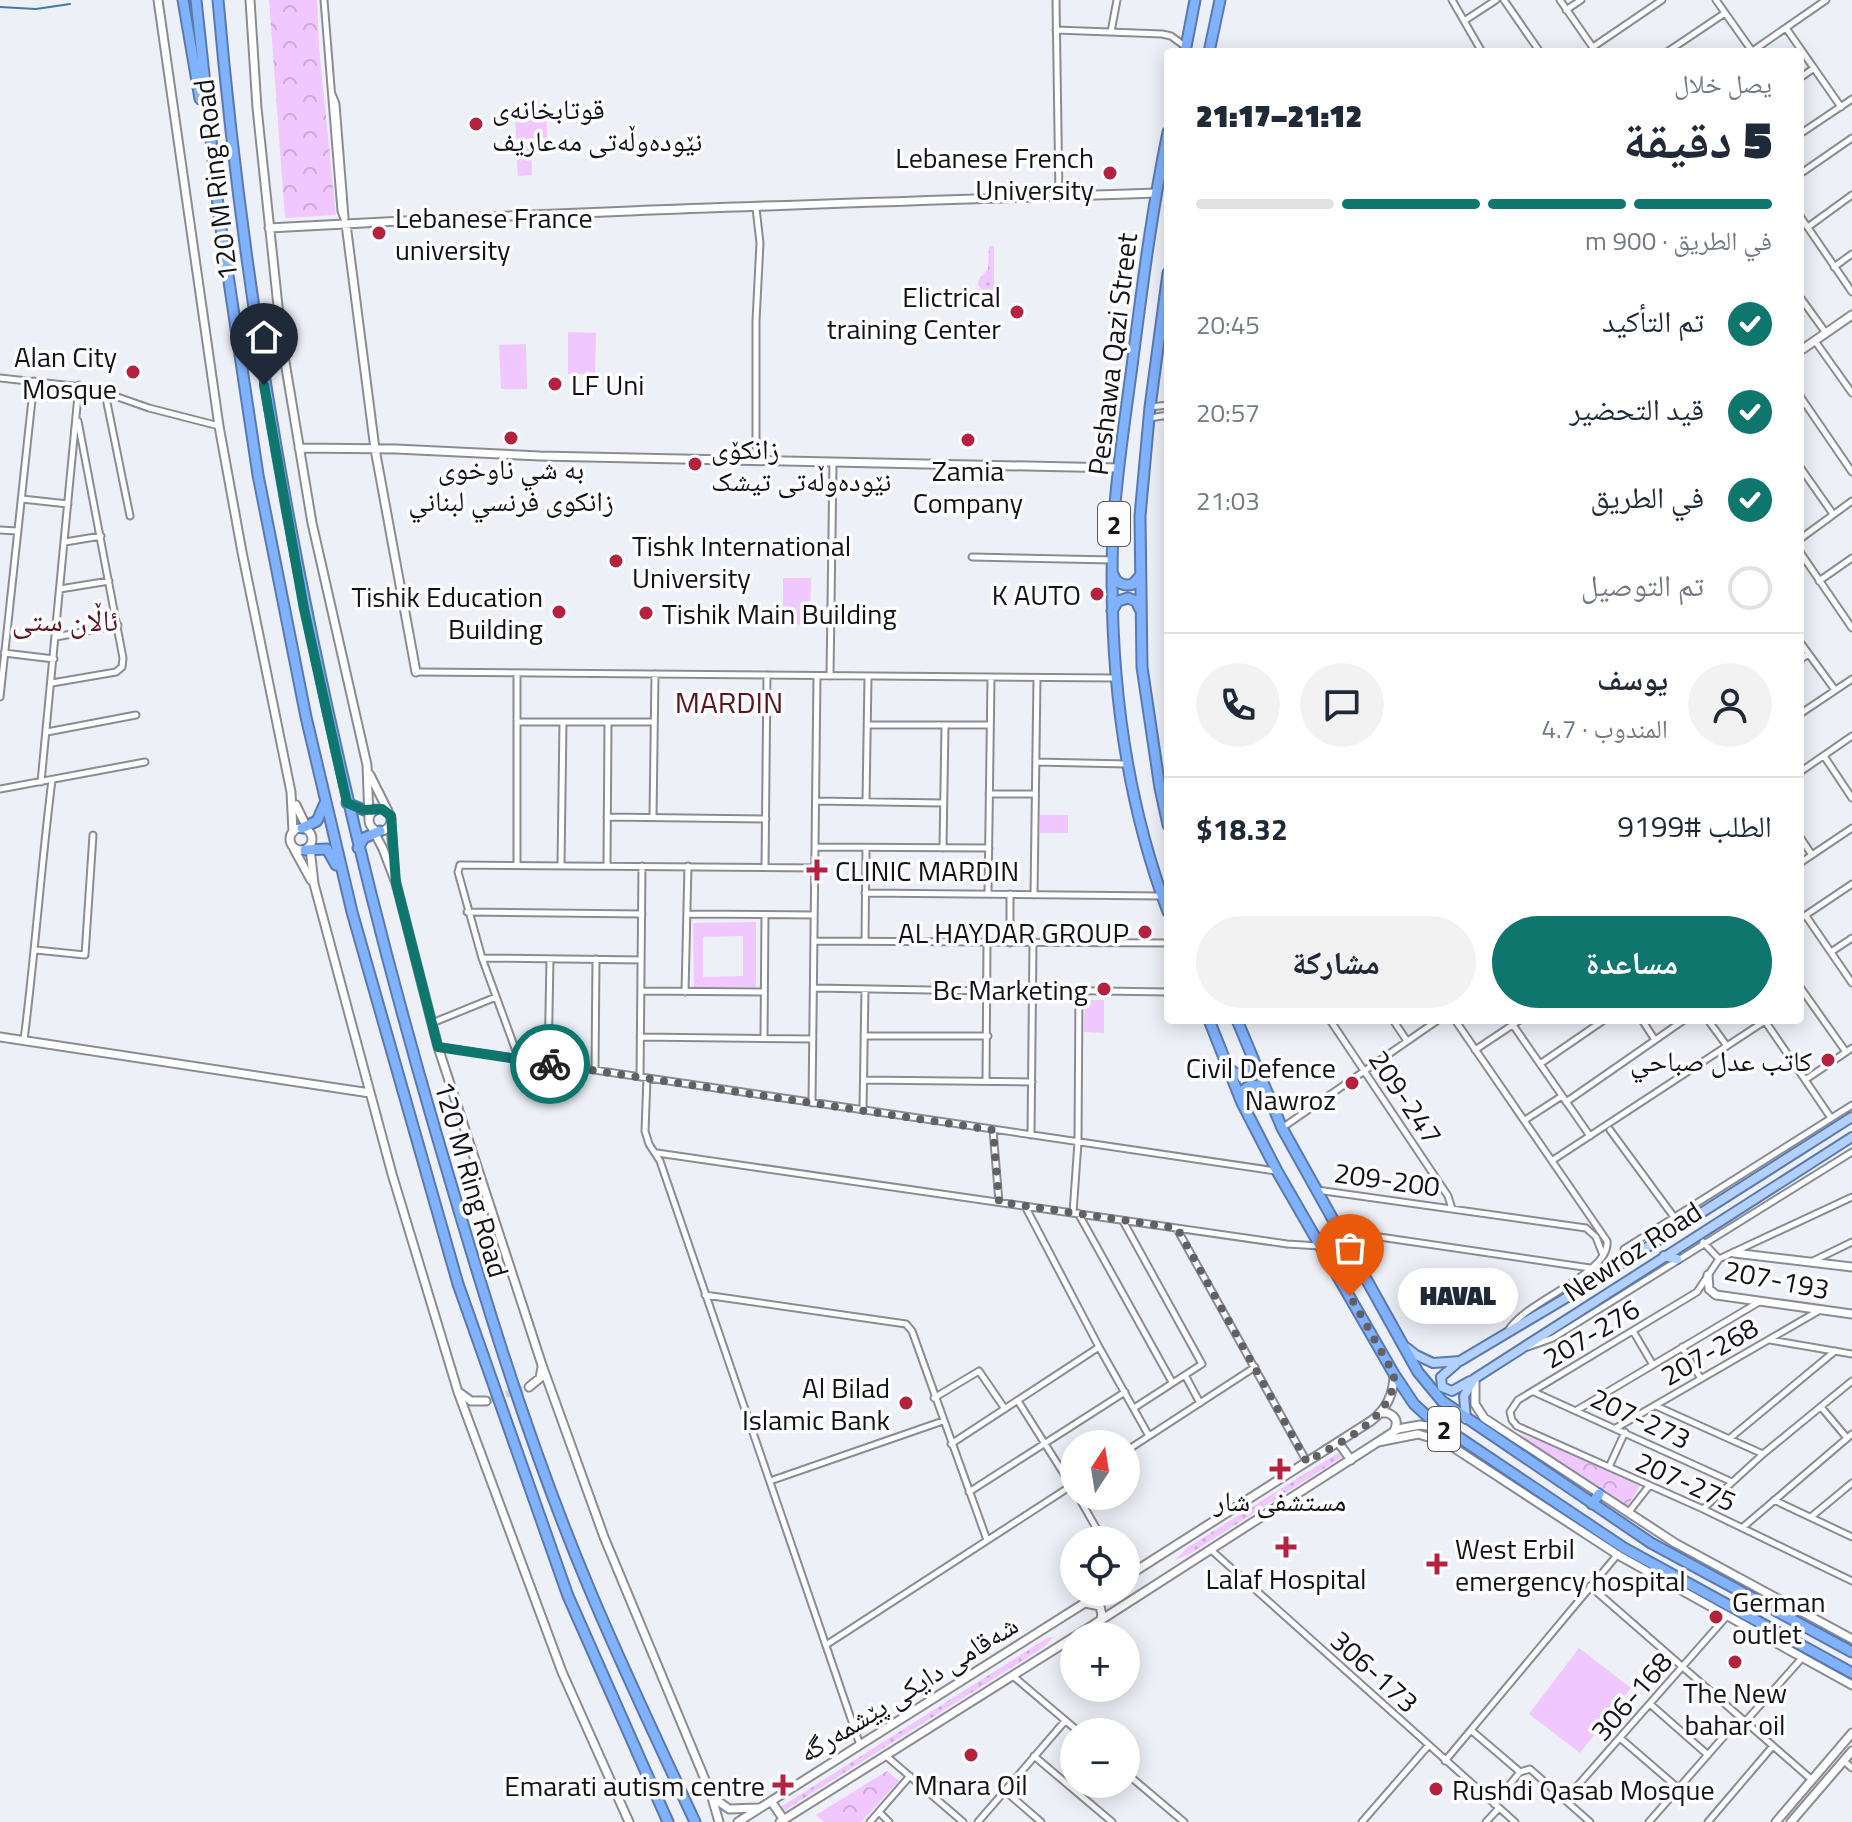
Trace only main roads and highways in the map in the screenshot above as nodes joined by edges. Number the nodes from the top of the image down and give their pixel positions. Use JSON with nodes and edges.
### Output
{"nodes":[{"id":1,"x":184,"y":0,"type":"edge"},
{"id":2,"x":196,"y":0,"type":"edge"},
{"id":3,"x":220,"y":0,"type":"edge"},
{"id":4,"x":1195,"y":0,"type":"edge"},
{"id":5,"x":1220,"y":0,"type":"edge"},
{"id":6,"x":1185,"y":48,"type":"edge"},
{"id":7,"x":1210,"y":48,"type":"edge"},
{"id":8,"x":209,"y":134,"type":"junction"},
{"id":9,"x":1164,"y":151,"type":"edge"},
{"id":10,"x":1164,"y":302,"type":"edge"},
{"id":11,"x":1113,"y":565,"type":"junction"},
{"id":12,"x":1140,"y":572,"type":"junction"},
{"id":13,"x":1140,"y":609,"type":"junction"},
{"id":14,"x":1112,"y":616,"type":"junction"},
{"id":15,"x":1164,"y":785,"type":"edge"},
{"id":16,"x":325,"y":802,"type":"junction"},
{"id":17,"x":347,"y":803,"type":"junction"},
{"id":18,"x":303,"y":830,"type":"road end"},
{"id":19,"x":308,"y":848,"type":"road end"},
{"id":20,"x":358,"y":848,"type":"junction"},
{"id":21,"x":344,"y":880,"type":"junction"},
{"id":22,"x":1164,"y":901,"type":"edge"},
{"id":23,"x":1211,"y":1024,"type":"edge"},
{"id":24,"x":1239,"y":1024,"type":"edge"},
{"id":25,"x":1251,"y":1055,"type":"junction"},
{"id":26,"x":1226,"y":1065,"type":"junction"},
{"id":27,"x":1265,"y":1093,"type":"junction"},
{"id":28,"x":1242,"y":1103,"type":"junction"},
{"id":29,"x":1852,"y":1117,"type":"edge"},
{"id":30,"x":1852,"y":1137,"type":"edge"},
{"id":31,"x":1683,"y":1212,"type":"road end"},
{"id":32,"x":1689,"y":1221,"type":"junction"},
{"id":33,"x":1664,"y":1256,"type":"junction"},
{"id":34,"x":1677,"y":1259,"type":"road end"},
{"id":35,"x":1588,"y":1271,"type":"road end"},
{"id":36,"x":1591,"y":1283,"type":"junction"},
{"id":37,"x":1402,"y":1343,"type":"junction"},
{"id":38,"x":1460,"y":1361,"type":"junction"},
{"id":39,"x":1474,"y":1379,"type":"junction"},
{"id":40,"x":1466,"y":1420,"type":"junction"},
{"id":41,"x":1599,"y":1494,"type":"road end"},
{"id":42,"x":1592,"y":1504,"type":"junction"},
{"id":43,"x":1852,"y":1652,"type":"edge"},
{"id":44,"x":1852,"y":1673,"type":"edge"},
{"id":45,"x":694,"y":1821,"type":"edge"},
{"id":46,"x":668,"y":1822,"type":"edge"}],
"edges":[{"from":1,"to":8,"type":"highway"},
{"from":2,"to":8,"type":"highway","name":"120 M Ring Road"},
{"from":3,"to":17,"type":"highway","name":"120 M Ring Road"},
{"from":4,"to":6,"type":"highway"},
{"from":5,"to":7,"type":"highway"},
{"from":8,"to":16,"type":"highway","name":"120 M Ring Road"},
{"from":9,"to":11,"type":"highway","name":"Peshawa Qazi Street","number":"2"},
{"from":10,"to":12,"type":"highway","name":"Peshawa Qazi Street","number":"2"},
{"from":11,"to":12,"type":"highway"},
{"from":11,"to":14,"type":"highway","name":"Peshawa Qazi Street","number":"2"},
{"from":12,"to":13,"type":"highway","name":"Peshawa Qazi Street","number":"2"},
{"from":13,"to":14,"type":"highway"},
{"from":13,"to":15,"type":"highway","name":"Peshawa Qazi Street","number":"2"},
{"from":14,"to":22,"type":"highway","name":"Peshawa Qazi Street","number":"2"},
{"from":16,"to":18,"type":"highway"},
{"from":16,"to":21,"type":"highway","name":"120 M Ring Road"},
{"from":17,"to":20,"type":"highway","name":"120 M Ring Road"},
{"from":17,"to":20,"type":"highway"},
{"from":19,"to":21,"type":"highway"},
{"from":20,"to":45,"type":"highway","name":"120 M Ring Road"},
{"from":21,"to":46,"type":"highway","name":"120 M Ring Road"},
{"from":23,"to":26,"type":"highway","number":"2"},
{"from":24,"to":25,"type":"highway","number":"2"},
{"from":25,"to":26,"type":"highway"},
{"from":25,"to":27,"type":"highway","number":"2"},
{"from":26,"to":28,"type":"highway","number":"2"},
{"from":27,"to":28,"type":"highway"},
{"from":27,"to":37,"type":"highway","number":"2"},
{"from":28,"to":44,"type":"highway","number":"2"},
{"from":29,"to":32,"type":"main road","name":"Newroz Road"},
{"from":30,"to":33,"type":"main road","name":"Newroz Road"},
{"from":31,"to":32,"type":"main road"},
{"from":32,"to":36,"type":"main road","name":"Newroz Road"},
{"from":33,"to":34,"type":"main road"},
{"from":33,"to":39,"type":"main road","name":"Newroz Road"},
{"from":35,"to":36,"type":"main road"},
{"from":36,"to":38,"type":"main road","name":"Newroz Road"},
{"from":37,"to":38,"type":"main road"},
{"from":37,"to":40,"type":"highway","number":"2"},
{"from":38,"to":39,"type":"main road"},
{"from":39,"to":40,"type":"main road"},
{"from":40,"to":42,"type":"highway","number":"2"},
{"from":41,"to":42,"type":"highway"},
{"from":42,"to":43,"type":"highway","number":"2"}]}
